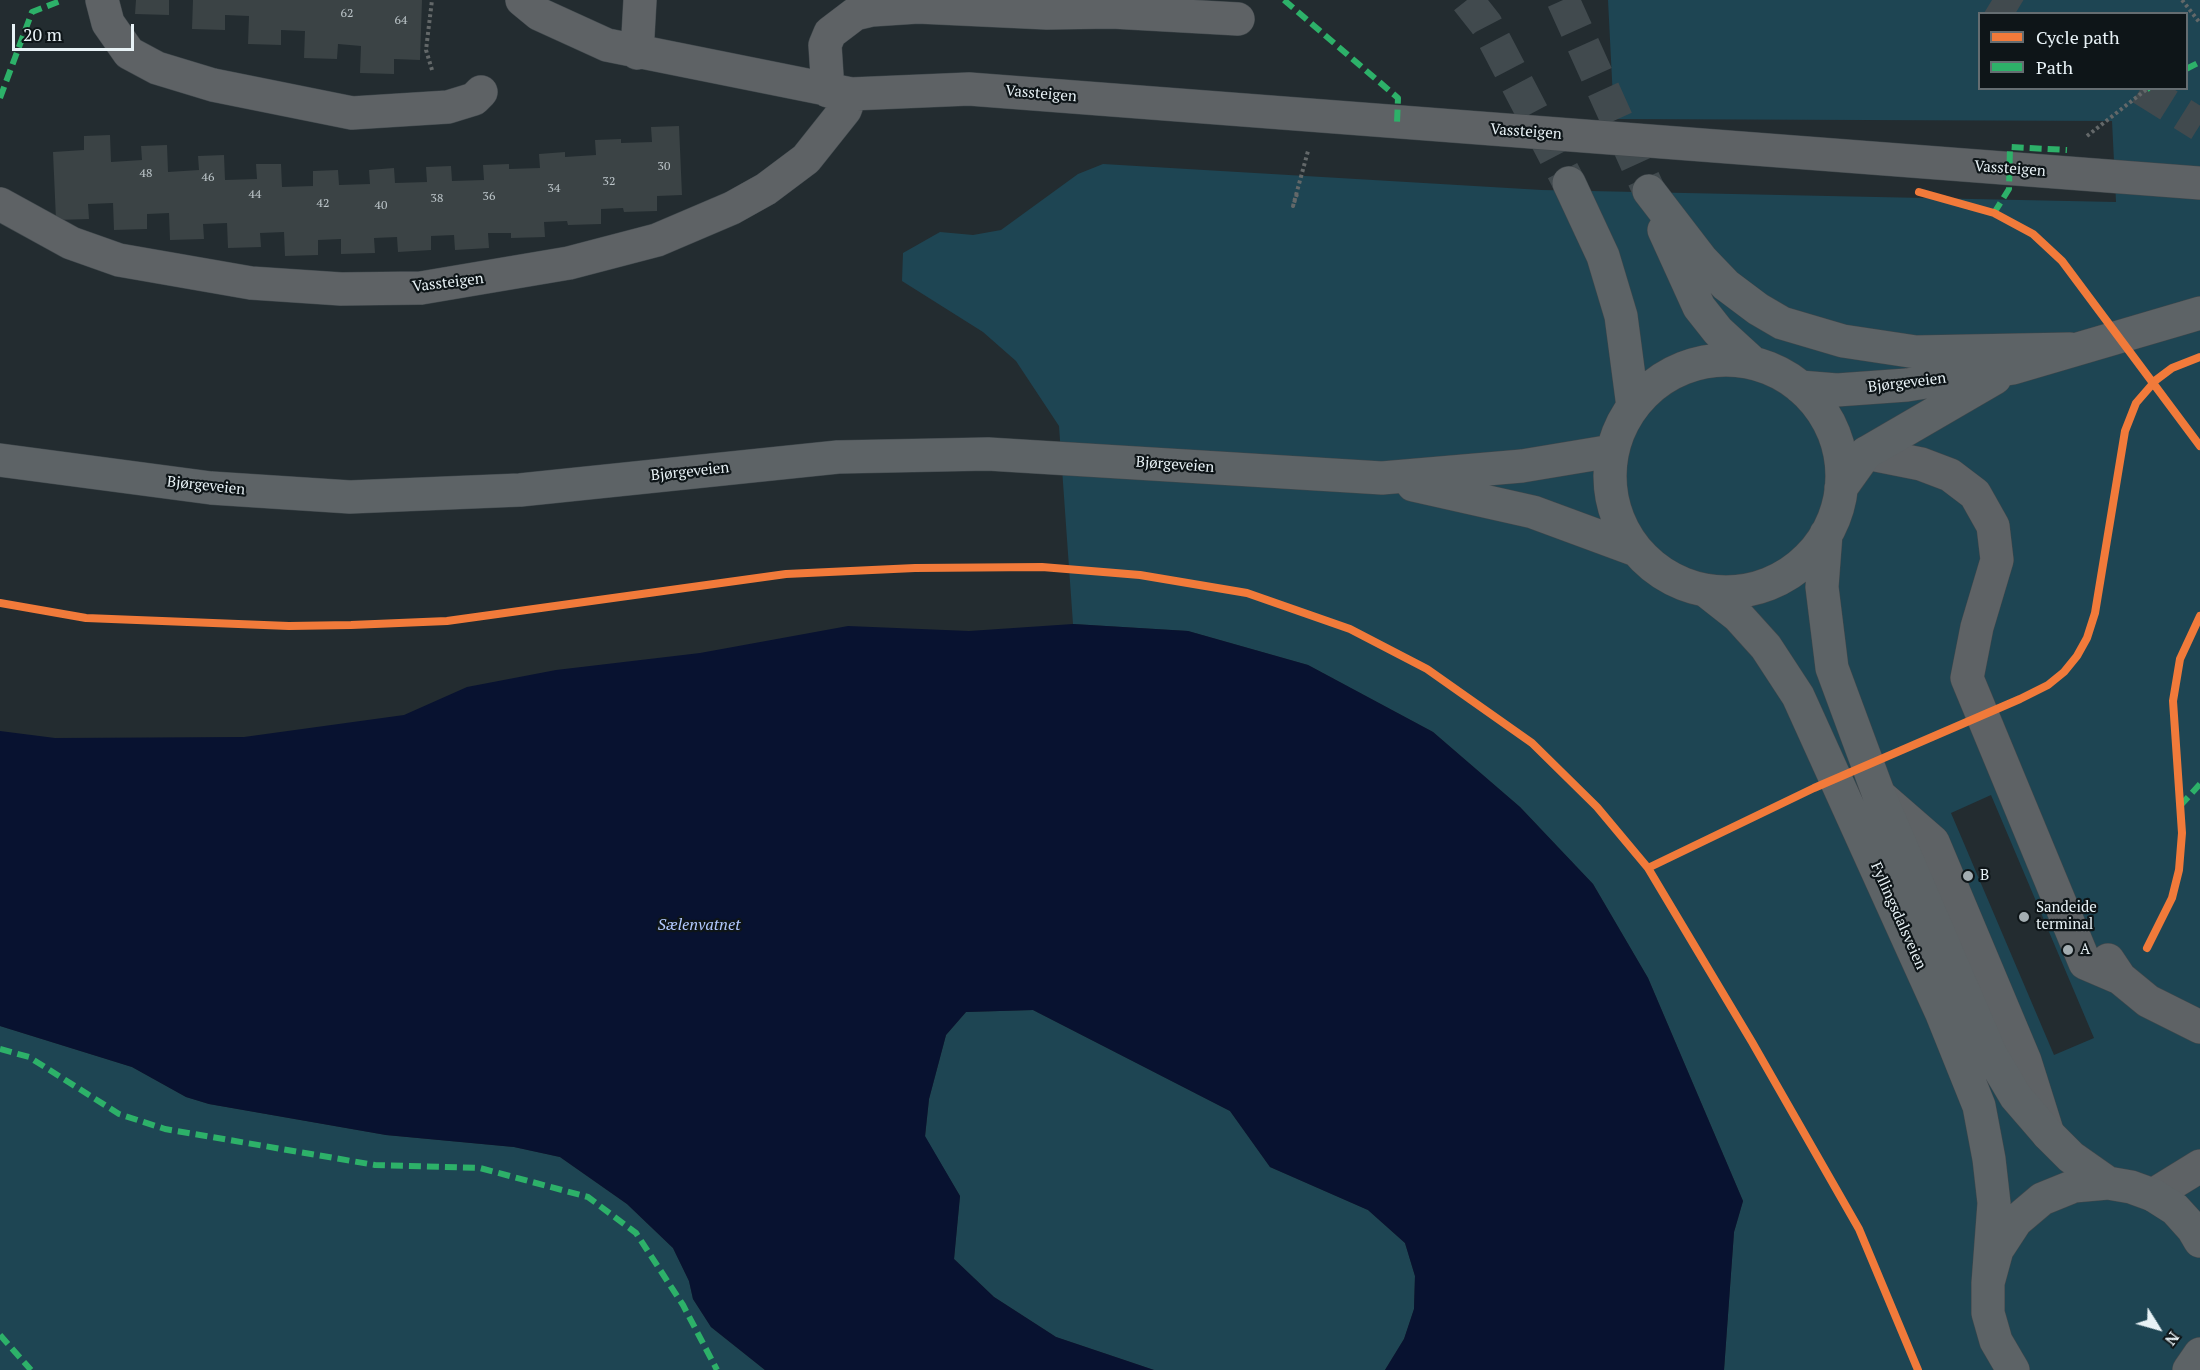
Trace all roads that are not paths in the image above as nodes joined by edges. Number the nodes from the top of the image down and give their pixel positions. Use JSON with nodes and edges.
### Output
{"nodes":[{"id":1,"x":102,"y":0,"type":"edge"},
{"id":2,"x":522,"y":0,"type":"edge"},
{"id":3,"x":640,"y":0,"type":"edge"},
{"id":4,"x":1238,"y":20,"type":"dead end"},
{"id":5,"x":637,"y":53,"type":"junction"},
{"id":6,"x":481,"y":92,"type":"dead end"},
{"id":7,"x":839,"y":92,"type":"junction"},
{"id":8,"x":1569,"y":183,"type":"tunnel mouth"},
{"id":9,"x":2200,"y":183,"type":"edge"},
{"id":10,"x":0,"y":204,"type":"edge"},
{"id":11,"x":2200,"y":313,"type":"edge"},
{"id":12,"x":2070,"y":349,"type":"junction"},
{"id":13,"x":1754,"y":363,"type":"junction"},
{"id":14,"x":2013,"y":368,"type":"junction"},
{"id":15,"x":1800,"y":387,"type":"junction"},
{"id":16,"x":1633,"y":406,"type":"junction"},
{"id":17,"x":1612,"y":451,"type":"junction"},
{"id":18,"x":1866,"y":453,"type":"junction"},
{"id":19,"x":0,"y":460,"type":"edge"},
{"id":20,"x":1382,"y":478,"type":"junction"},
{"id":21,"x":1841,"y":488,"type":"junction"},
{"id":22,"x":1826,"y":534,"type":"junction"},
{"id":23,"x":1636,"y":550,"type":"junction"},
{"id":24,"x":1705,"y":590,"type":"junction"},
{"id":25,"x":2200,"y":1027,"type":"edge"},
{"id":26,"x":2200,"y":1166,"type":"edge"},
{"id":27,"x":2108,"y":1183,"type":"junction"},
{"id":28,"x":2153,"y":1195,"type":"junction"},
{"id":29,"x":2200,"y":1241,"type":"edge"},
{"id":30,"x":1988,"y":1283,"type":"junction"},
{"id":31,"x":2200,"y":1354,"type":"edge"},
{"id":32,"x":2013,"y":1370,"type":"edge"},
{"id":33,"x":2189,"y":1370,"type":"edge"}],
"edges":[{"from":1,"to":6,"type":"street"},
{"from":2,"to":5,"type":"street","name":"Vassteigen"},
{"from":3,"to":5,"type":"street"},
{"from":4,"to":7,"type":"street"},
{"from":5,"to":7,"type":"street","name":"Vassteigen"},
{"from":7,"to":9,"type":"street","name":"Vassteigen"},
{"from":7,"to":10,"type":"street","name":"Vassteigen"},
{"from":8,"to":16,"type":"main road"},
{"from":11,"to":12,"type":"main road","name":"Bjørgeveien"},
{"from":12,"to":13,"type":"main road"},
{"from":12,"to":14,"type":"main road","name":"Bjørgeveien"},
{"from":13,"to":15,"type":"main road"},
{"from":13,"to":16,"type":"main road"},
{"from":14,"to":15,"type":"main road","name":"Bjørgeveien"},
{"from":14,"to":18,"type":"main road","name":"Bjørgeveien"},
{"from":15,"to":21,"type":"main road"},
{"from":16,"to":17,"type":"main road"},
{"from":17,"to":20,"type":"main road","name":"Bjørgeveien"},
{"from":17,"to":23,"type":"main road"},
{"from":18,"to":21,"type":"main road","name":"Bjørgeveien"},
{"from":18,"to":25,"type":"street"},
{"from":19,"to":20,"type":"main road","name":"Bjørgeveien"},
{"from":20,"to":23,"type":"main road","name":"Bjørgeveien"},
{"from":21,"to":22,"type":"main road"},
{"from":22,"to":24,"type":"main road"},
{"from":22,"to":27,"type":"main road","name":"Fyllingsdalsveien"},
{"from":23,"to":24,"type":"main road"},
{"from":24,"to":30,"type":"main road","name":"Fyllingsdalsveien"},
{"from":26,"to":28,"type":"street"},
{"from":27,"to":28,"type":"main road"},
{"from":27,"to":30,"type":"main road"},
{"from":28,"to":29,"type":"main road"},
{"from":30,"to":32,"type":"main road"},
{"from":31,"to":33,"type":"main road"}]}
